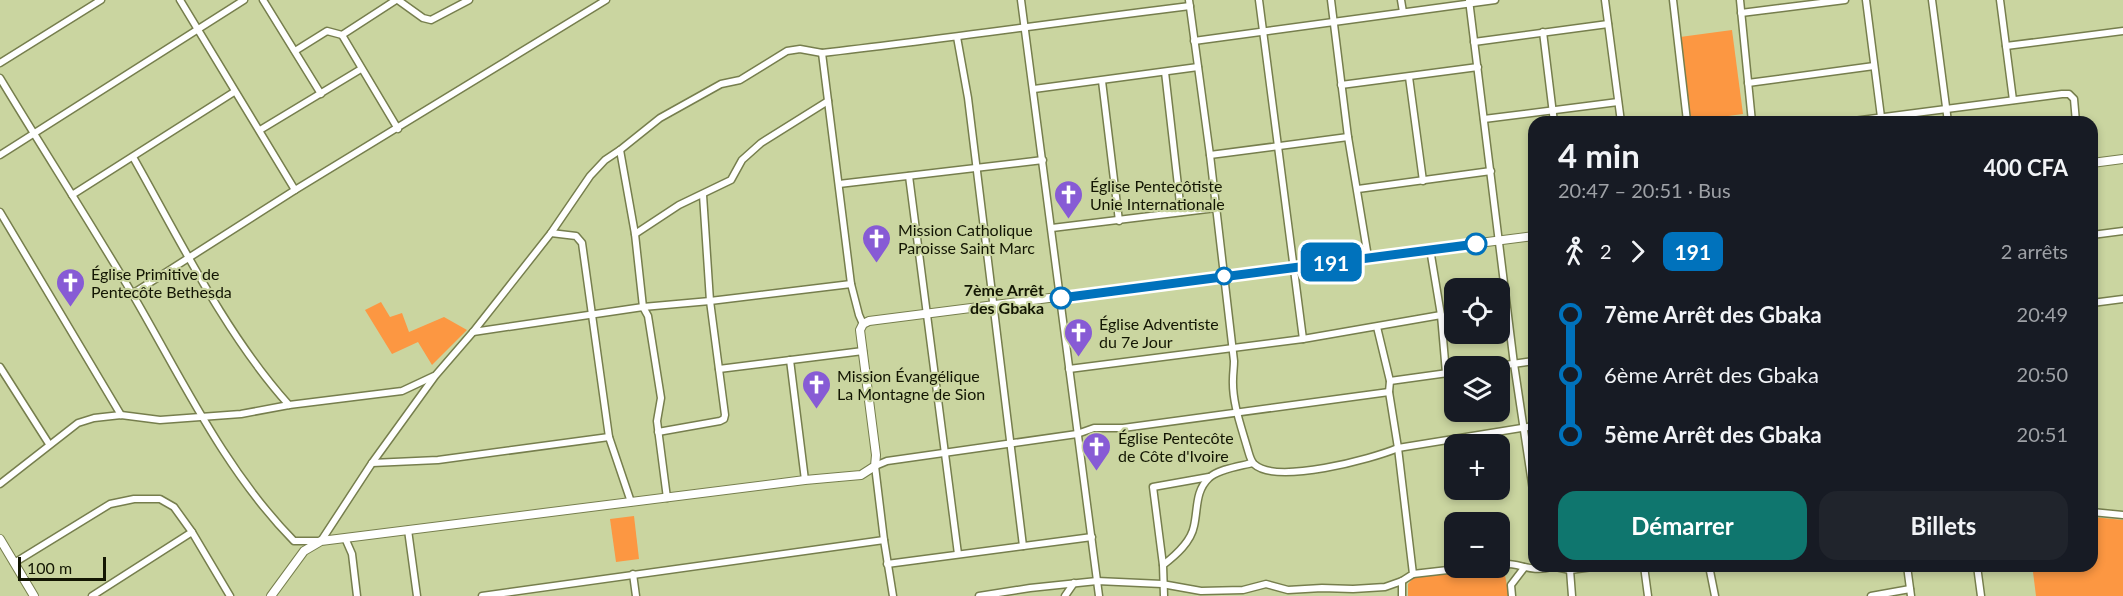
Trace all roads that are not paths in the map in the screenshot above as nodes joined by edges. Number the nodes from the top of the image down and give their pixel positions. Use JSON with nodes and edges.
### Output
{"nodes":[{"id":1,"x":101,"y":0,"type":"edge"},
{"id":2,"x":180,"y":0,"type":"edge"},
{"id":3,"x":244,"y":0,"type":"edge"},
{"id":4,"x":263,"y":0,"type":"edge"},
{"id":5,"x":397,"y":0,"type":"edge"},
{"id":6,"x":469,"y":0,"type":"edge"},
{"id":7,"x":606,"y":0,"type":"edge"},
{"id":8,"x":1021,"y":0,"type":"edge"},
{"id":9,"x":1258,"y":0,"type":"edge"},
{"id":10,"x":1331,"y":0,"type":"edge"},
{"id":11,"x":1401,"y":0,"type":"edge"},
{"id":12,"x":1495,"y":0,"type":"edge"},
{"id":13,"x":1605,"y":0,"type":"edge"},
{"id":14,"x":1673,"y":0,"type":"edge"},
{"id":15,"x":1740,"y":0,"type":"edge"},
{"id":16,"x":1845,"y":0,"type":"edge"},
{"id":17,"x":1866,"y":0,"type":"edge"},
{"id":18,"x":1932,"y":0,"type":"edge"},
{"id":19,"x":2000,"y":0,"type":"edge"},
{"id":20,"x":1469,"y":2,"type":"edge"},
{"id":21,"x":1189,"y":3,"type":"edge"},
{"id":22,"x":1403,"y":12,"type":"junction"},
{"id":23,"x":1741,"y":13,"type":"junction"},
{"id":24,"x":1334,"y":21,"type":"junction"},
{"id":25,"x":1608,"y":24,"type":"junction"},
{"id":26,"x":1025,"y":26,"type":"junction"},
{"id":27,"x":197,"y":30,"type":"junction"},
{"id":28,"x":2123,"y":31,"type":"edge"},
{"id":29,"x":1263,"y":32,"type":"junction"},
{"id":30,"x":1543,"y":32,"type":"junction"},
{"id":31,"x":342,"y":35,"type":"junction"},
{"id":32,"x":957,"y":37,"type":"junction"},
{"id":33,"x":1194,"y":41,"type":"junction"},
{"id":34,"x":1474,"y":42,"type":"junction"},
{"id":35,"x":2006,"y":46,"type":"junction"},
{"id":36,"x":295,"y":51,"type":"junction"},
{"id":37,"x":822,"y":53,"type":"junction"},
{"id":38,"x":0,"y":63,"type":"edge"},
{"id":39,"x":1874,"y":66,"type":"junction"},
{"id":40,"x":1198,"y":67,"type":"junction"},
{"id":41,"x":1478,"y":68,"type":"junction"},
{"id":42,"x":361,"y":69,"type":"junction"},
{"id":43,"x":1165,"y":72,"type":"junction"},
{"id":44,"x":1409,"y":77,"type":"junction"},
{"id":45,"x":0,"y":78,"type":"edge"},
{"id":46,"x":1102,"y":81,"type":"junction"},
{"id":47,"x":1748,"y":82,"type":"junction"},
{"id":48,"x":1341,"y":85,"type":"junction"},
{"id":49,"x":1034,"y":89,"type":"junction"},
{"id":50,"x":234,"y":92,"type":"junction"},
{"id":51,"x":321,"y":94,"type":"junction"},
{"id":52,"x":2013,"y":100,"type":"junction"},
{"id":53,"x":828,"y":101,"type":"junction"},
{"id":54,"x":1618,"y":102,"type":"junction"},
{"id":55,"x":1947,"y":109,"type":"junction"},
{"id":56,"x":1553,"y":111,"type":"junction"},
{"id":57,"x":1553,"y":116,"type":"edge"},
{"id":58,"x":1620,"y":116,"type":"edge"},
{"id":59,"x":1686,"y":116,"type":"edge"},
{"id":60,"x":1751,"y":116,"type":"edge"},
{"id":61,"x":1881,"y":116,"type":"edge"},
{"id":62,"x":1889,"y":116,"type":"edge"},
{"id":63,"x":1948,"y":116,"type":"edge"},
{"id":64,"x":2075,"y":116,"type":"edge"},
{"id":65,"x":1484,"y":119,"type":"junction"},
{"id":66,"x":398,"y":129,"type":"junction"},
{"id":67,"x":260,"y":130,"type":"junction"},
{"id":68,"x":33,"y":133,"type":"junction"},
{"id":69,"x":1348,"y":137,"type":"junction"},
{"id":70,"x":1278,"y":146,"type":"junction"},
{"id":71,"x":620,"y":150,"type":"junction"},
{"id":72,"x":0,"y":155,"type":"edge"},
{"id":73,"x":1210,"y":155,"type":"junction"},
{"id":74,"x":133,"y":158,"type":"junction"},
{"id":75,"x":2123,"y":159,"type":"edge"},
{"id":76,"x":1043,"y":160,"type":"junction"},
{"id":77,"x":2098,"y":162,"type":"edge"},
{"id":78,"x":976,"y":168,"type":"junction"},
{"id":79,"x":1491,"y":171,"type":"junction"},
{"id":80,"x":909,"y":176,"type":"junction"},
{"id":81,"x":1423,"y":181,"type":"junction"},
{"id":82,"x":838,"y":184,"type":"junction"},
{"id":83,"x":1358,"y":189,"type":"junction"},
{"id":84,"x":295,"y":190,"type":"junction"},
{"id":85,"x":72,"y":195,"type":"junction"},
{"id":86,"x":703,"y":195,"type":"junction"},
{"id":87,"x":1216,"y":208,"type":"junction"},
{"id":88,"x":1181,"y":212,"type":"junction"},
{"id":89,"x":0,"y":213,"type":"edge"},
{"id":90,"x":1119,"y":221,"type":"junction"},
{"id":91,"x":1052,"y":228,"type":"junction"},
{"id":92,"x":2123,"y":231,"type":"edge"},
{"id":93,"x":551,"y":233,"type":"junction"},
{"id":94,"x":635,"y":234,"type":"junction"},
{"id":95,"x":2098,"y":234,"type":"edge"},
{"id":96,"x":1528,"y":237,"type":"edge"},
{"id":97,"x":1500,"y":241,"type":"junction"},
{"id":98,"x":1430,"y":249,"type":"junction"},
{"id":99,"x":190,"y":257,"type":"junction"},
{"id":100,"x":1368,"y":257,"type":"junction"},
{"id":101,"x":1293,"y":267,"type":"junction"},
{"id":102,"x":1224,"y":276,"type":"junction"},
{"id":103,"x":851,"y":284,"type":"junction"},
{"id":104,"x":132,"y":294,"type":"junction"},
{"id":105,"x":1061,"y":298,"type":"junction"},
{"id":106,"x":2123,"y":299,"type":"edge"},
{"id":107,"x":710,"y":302,"type":"junction"},
{"id":108,"x":2098,"y":302,"type":"edge"},
{"id":109,"x":994,"y":305,"type":"junction"},
{"id":110,"x":643,"y":307,"type":"junction"},
{"id":111,"x":928,"y":314,"type":"junction"},
{"id":112,"x":592,"y":315,"type":"junction"},
{"id":113,"x":1441,"y":315,"type":"junction"},
{"id":114,"x":862,"y":324,"type":"junction"},
{"id":115,"x":1377,"y":327,"type":"junction"},
{"id":116,"x":473,"y":332,"type":"junction"},
{"id":117,"x":1303,"y":339,"type":"junction"},
{"id":118,"x":1233,"y":348,"type":"junction"},
{"id":119,"x":863,"y":351,"type":"junction"},
{"id":120,"x":1445,"y":356,"type":"edge"},
{"id":121,"x":790,"y":360,"type":"junction"},
{"id":122,"x":1528,"y":362,"type":"edge"},
{"id":123,"x":1510,"y":364,"type":"edge"},
{"id":124,"x":1514,"y":364,"type":"junction"},
{"id":125,"x":0,"y":366,"type":"edge"},
{"id":126,"x":719,"y":369,"type":"junction"},
{"id":127,"x":1069,"y":369,"type":"junction"},
{"id":128,"x":1444,"y":373,"type":"edge"},
{"id":129,"x":435,"y":376,"type":"junction"},
{"id":130,"x":1390,"y":381,"type":"junction"},
{"id":131,"x":1389,"y":392,"type":"junction"},
{"id":132,"x":289,"y":405,"type":"junction"},
{"id":133,"x":1237,"y":413,"type":"junction"},
{"id":134,"x":121,"y":415,"type":"junction"},
{"id":135,"x":202,"y":418,"type":"junction"},
{"id":136,"x":1528,"y":426,"type":"edge"},
{"id":137,"x":1522,"y":427,"type":"junction"},
{"id":138,"x":658,"y":432,"type":"junction"},
{"id":139,"x":1077,"y":434,"type":"junction"},
{"id":140,"x":609,"y":437,"type":"junction"},
{"id":141,"x":1528,"y":443,"type":"edge"},
{"id":142,"x":49,"y":444,"type":"junction"},
{"id":143,"x":1011,"y":444,"type":"junction"},
{"id":144,"x":1398,"y":448,"type":"junction"},
{"id":145,"x":945,"y":453,"type":"junction"},
{"id":146,"x":1252,"y":463,"type":"junction"},
{"id":147,"x":372,"y":464,"type":"junction"},
{"id":148,"x":875,"y":466,"type":"junction"},
{"id":149,"x":1209,"y":477,"type":"junction"},
{"id":150,"x":805,"y":480,"type":"junction"},
{"id":151,"x":0,"y":484,"type":"edge"},
{"id":152,"x":667,"y":498,"type":"junction"},
{"id":153,"x":631,"y":502,"type":"junction"},
{"id":154,"x":2098,"y":513,"type":"edge"},
{"id":155,"x":2123,"y":515,"type":"edge"},
{"id":156,"x":408,"y":530,"type":"junction"},
{"id":157,"x":192,"y":532,"type":"junction"},
{"id":158,"x":1092,"y":537,"type":"junction"},
{"id":159,"x":345,"y":538,"type":"junction"},
{"id":160,"x":0,"y":540,"type":"edge"},
{"id":161,"x":884,"y":540,"type":"junction"},
{"id":162,"x":321,"y":541,"type":"junction"},
{"id":163,"x":1023,"y":546,"type":"junction"},
{"id":164,"x":958,"y":554,"type":"junction"},
{"id":165,"x":14,"y":563,"type":"junction"},
{"id":166,"x":887,"y":564,"type":"junction"},
{"id":167,"x":1510,"y":564,"type":"edge"},
{"id":168,"x":1163,"y":565,"type":"junction"},
{"id":169,"x":1524,"y":568,"type":"junction"},
{"id":170,"x":1528,"y":569,"type":"edge"},
{"id":171,"x":1444,"y":570,"type":"edge"},
{"id":172,"x":1570,"y":572,"type":"edge"},
{"id":173,"x":1645,"y":572,"type":"edge"},
{"id":174,"x":1711,"y":572,"type":"edge"},
{"id":175,"x":1908,"y":572,"type":"edge"},
{"id":176,"x":1978,"y":572,"type":"edge"},
{"id":177,"x":633,"y":574,"type":"junction"},
{"id":178,"x":1413,"y":574,"type":"junction"},
{"id":179,"x":1097,"y":581,"type":"junction"},
{"id":180,"x":1402,"y":581,"type":"junction"},
{"id":181,"x":1074,"y":583,"type":"junction"},
{"id":182,"x":1162,"y":584,"type":"junction"},
{"id":183,"x":1344,"y":593,"type":"edge"},
{"id":184,"x":1911,"y":593,"type":"edge"},
{"id":185,"x":34,"y":596,"type":"edge"},
{"id":186,"x":93,"y":596,"type":"edge"},
{"id":187,"x":230,"y":596,"type":"edge"},
{"id":188,"x":271,"y":596,"type":"edge"},
{"id":189,"x":357,"y":596,"type":"edge"},
{"id":190,"x":417,"y":596,"type":"edge"},
{"id":191,"x":482,"y":596,"type":"edge"},
{"id":192,"x":636,"y":596,"type":"edge"},
{"id":193,"x":893,"y":596,"type":"edge"},
{"id":194,"x":979,"y":596,"type":"edge"},
{"id":195,"x":1065,"y":596,"type":"edge"},
{"id":196,"x":1100,"y":596,"type":"edge"},
{"id":197,"x":1164,"y":596,"type":"edge"},
{"id":198,"x":1402,"y":596,"type":"edge"},
{"id":199,"x":1512,"y":596,"type":"edge"},
{"id":200,"x":1572,"y":596,"type":"edge"},
{"id":201,"x":1648,"y":596,"type":"edge"},
{"id":202,"x":1715,"y":596,"type":"edge"},
{"id":203,"x":1871,"y":596,"type":"edge"},
{"id":204,"x":1981,"y":596,"type":"edge"}],
"edges":[{"from":1,"to":38,"type":"street"},
{"from":2,"to":27,"type":"street"},
{"from":3,"to":27,"type":"street"},
{"from":4,"to":36,"type":"street"},
{"from":5,"to":6,"type":"street"},
{"from":5,"to":31,"type":"street"},
{"from":7,"to":66,"type":"street"},
{"from":8,"to":26,"type":"street"},
{"from":9,"to":29,"type":"street"},
{"from":10,"to":24,"type":"street"},
{"from":11,"to":22,"type":"street"},
{"from":12,"to":20,"type":"street"},
{"from":13,"to":25,"type":"street"},
{"from":14,"to":59,"type":"street"},
{"from":15,"to":23,"type":"street"},
{"from":16,"to":23,"type":"street"},
{"from":17,"to":39,"type":"street"},
{"from":18,"to":55,"type":"street"},
{"from":19,"to":35,"type":"street"},
{"from":20,"to":22,"type":"street"},
{"from":20,"to":34,"type":"street"},
{"from":21,"to":26,"type":"street"},
{"from":21,"to":33,"type":"street"},
{"from":22,"to":24,"type":"street"},
{"from":23,"to":47,"type":"street"},
{"from":24,"to":29,"type":"street"},
{"from":24,"to":48,"type":"street"},
{"from":25,"to":30,"type":"street"},
{"from":25,"to":54,"type":"street"},
{"from":26,"to":32,"type":"street"},
{"from":26,"to":49,"type":"street"},
{"from":27,"to":50,"type":"street"},
{"from":27,"to":68,"type":"street"},
{"from":28,"to":35,"type":"street"},
{"from":29,"to":33,"type":"street"},
{"from":29,"to":70,"type":"street"},
{"from":30,"to":34,"type":"street"},
{"from":30,"to":56,"type":"street"},
{"from":31,"to":36,"type":"street"},
{"from":31,"to":42,"type":"street"},
{"from":32,"to":37,"type":"street"},
{"from":32,"to":78,"type":"street"},
{"from":33,"to":40,"type":"street"},
{"from":34,"to":41,"type":"street"},
{"from":35,"to":52,"type":"street"},
{"from":36,"to":51,"type":"street"},
{"from":37,"to":53,"type":"street"},
{"from":37,"to":71,"type":"street"},
{"from":39,"to":47,"type":"street"},
{"from":39,"to":61,"type":"street"},
{"from":40,"to":43,"type":"street"},
{"from":40,"to":73,"type":"street"},
{"from":41,"to":44,"type":"street"},
{"from":41,"to":65,"type":"street"},
{"from":42,"to":51,"type":"street"},
{"from":42,"to":66,"type":"street"},
{"from":43,"to":46,"type":"street"},
{"from":43,"to":88,"type":"street"},
{"from":44,"to":48,"type":"street"},
{"from":44,"to":81,"type":"street"},
{"from":45,"to":68,"type":"street"},
{"from":46,"to":49,"type":"street"},
{"from":46,"to":90,"type":"street"},
{"from":47,"to":60,"type":"street"},
{"from":48,"to":69,"type":"street"},
{"from":49,"to":76,"type":"street"},
{"from":50,"to":67,"type":"street"},
{"from":50,"to":74,"type":"street"},
{"from":51,"to":67,"type":"street"},
{"from":52,"to":55,"type":"street"},
{"from":52,"to":64,"type":"street"},
{"from":53,"to":82,"type":"street"},
{"from":53,"to":86,"type":"street"},
{"from":54,"to":56,"type":"street"},
{"from":54,"to":58,"type":"street"},
{"from":55,"to":62,"type":"street"},
{"from":55,"to":63,"type":"street"},
{"from":56,"to":57,"type":"street"},
{"from":56,"to":65,"type":"street"},
{"from":65,"to":79,"type":"street"},
{"from":66,"to":84,"type":"street"},
{"from":67,"to":84,"type":"street"},
{"from":68,"to":72,"type":"street"},
{"from":68,"to":85,"type":"street"},
{"from":69,"to":70,"type":"street"},
{"from":69,"to":83,"type":"street"},
{"from":70,"to":73,"type":"street"},
{"from":70,"to":101,"type":"street"},
{"from":71,"to":93,"type":"street"},
{"from":71,"to":94,"type":"street"},
{"from":73,"to":87,"type":"street"},
{"from":74,"to":85,"type":"street"},
{"from":74,"to":99,"type":"street"},
{"from":75,"to":77,"type":"street"},
{"from":76,"to":78,"type":"street"},
{"from":76,"to":91,"type":"street"},
{"from":78,"to":80,"type":"street"},
{"from":78,"to":109,"type":"street"},
{"from":79,"to":81,"type":"street"},
{"from":79,"to":97,"type":"street"},
{"from":80,"to":82,"type":"street"},
{"from":80,"to":111,"type":"street"},
{"from":81,"to":83,"type":"street"},
{"from":82,"to":103,"type":"street"},
{"from":83,"to":100,"type":"street"},
{"from":84,"to":99,"type":"street"},
{"from":85,"to":104,"type":"street"},
{"from":86,"to":94,"type":"street"},
{"from":86,"to":107,"type":"street"},
{"from":87,"to":88,"type":"street"},
{"from":87,"to":102,"type":"street"},
{"from":88,"to":90,"type":"street"},
{"from":89,"to":134,"type":"street"},
{"from":90,"to":91,"type":"street"},
{"from":91,"to":105,"type":"street"},
{"from":92,"to":95,"type":"street"},
{"from":93,"to":112,"type":"street"},
{"from":93,"to":116,"type":"street"},
{"from":94,"to":110,"type":"street"},
{"from":96,"to":97,"type":"street"},
{"from":97,"to":98,"type":"street"},
{"from":97,"to":124,"type":"street"},
{"from":98,"to":100,"type":"street"},
{"from":98,"to":113,"type":"street"},
{"from":99,"to":104,"type":"street"},
{"from":99,"to":132,"type":"street"},
{"from":100,"to":101,"type":"street"},
{"from":101,"to":102,"type":"street"},
{"from":101,"to":117,"type":"street"},
{"from":102,"to":105,"type":"street"},
{"from":102,"to":118,"type":"street"},
{"from":103,"to":107,"type":"street"},
{"from":103,"to":114,"type":"street"},
{"from":104,"to":135,"type":"street"},
{"from":105,"to":109,"type":"street"},
{"from":105,"to":127,"type":"street"},
{"from":106,"to":108,"type":"street"},
{"from":107,"to":110,"type":"street"},
{"from":107,"to":126,"type":"street"},
{"from":109,"to":111,"type":"street"},
{"from":109,"to":143,"type":"street"},
{"from":110,"to":112,"type":"street"},
{"from":110,"to":138,"type":"street"},
{"from":111,"to":114,"type":"street"},
{"from":111,"to":145,"type":"street"},
{"from":112,"to":116,"type":"street"},
{"from":112,"to":140,"type":"street"},
{"from":113,"to":115,"type":"street"},
{"from":113,"to":120,"type":"street"},
{"from":114,"to":119,"type":"street"},
{"from":115,"to":117,"type":"street"},
{"from":115,"to":130,"type":"street"},
{"from":116,"to":129,"type":"street"},
{"from":117,"to":118,"type":"street"},
{"from":118,"to":127,"type":"street"},
{"from":118,"to":133,"type":"street"},
{"from":119,"to":121,"type":"street"},
{"from":119,"to":148,"type":"street"},
{"from":121,"to":126,"type":"street"},
{"from":121,"to":150,"type":"street"},
{"from":122,"to":124,"type":"street"},
{"from":123,"to":124,"type":"street"},
{"from":124,"to":137,"type":"street"},
{"from":125,"to":142,"type":"street"},
{"from":126,"to":138,"type":"street"},
{"from":127,"to":139,"type":"street"},
{"from":128,"to":130,"type":"street"},
{"from":129,"to":132,"type":"street"},
{"from":129,"to":147,"type":"street"},
{"from":130,"to":131,"type":"street"},
{"from":131,"to":133,"type":"street"},
{"from":131,"to":144,"type":"street"},
{"from":132,"to":135,"type":"street"},
{"from":133,"to":139,"type":"street"},
{"from":133,"to":146,"type":"street"},
{"from":134,"to":135,"type":"street"},
{"from":134,"to":142,"type":"street"},
{"from":135,"to":162,"type":"street"},
{"from":136,"to":137,"type":"street"},
{"from":137,"to":141,"type":"street"},
{"from":137,"to":144,"type":"street"},
{"from":138,"to":152,"type":"street"},
{"from":139,"to":143,"type":"street"},
{"from":139,"to":158,"type":"street"},
{"from":140,"to":147,"type":"street"},
{"from":140,"to":153,"type":"street"},
{"from":142,"to":151,"type":"street"},
{"from":143,"to":145,"type":"street"},
{"from":143,"to":163,"type":"street"},
{"from":144,"to":146,"type":"street"},
{"from":144,"to":178,"type":"street"},
{"from":145,"to":148,"type":"street"},
{"from":145,"to":164,"type":"street"},
{"from":146,"to":149,"type":"street"},
{"from":147,"to":162,"type":"street"},
{"from":148,"to":150,"type":"street"},
{"from":148,"to":161,"type":"street"},
{"from":149,"to":168,"type":"street"},
{"from":149,"to":168,"type":"street"},
{"from":150,"to":152,"type":"street"},
{"from":152,"to":153,"type":"street"},
{"from":153,"to":156,"type":"street"},
{"from":154,"to":155,"type":"street"},
{"from":156,"to":159,"type":"street"},
{"from":156,"to":190,"type":"street"},
{"from":157,"to":165,"type":"street"},
{"from":157,"to":186,"type":"street"},
{"from":157,"to":187,"type":"street"},
{"from":158,"to":163,"type":"street"},
{"from":158,"to":179,"type":"street"},
{"from":159,"to":162,"type":"street"},
{"from":159,"to":189,"type":"street"},
{"from":160,"to":165,"type":"street"},
{"from":161,"to":166,"type":"street"},
{"from":161,"to":177,"type":"street"},
{"from":162,"to":188,"type":"street"},
{"from":163,"to":164,"type":"street"},
{"from":164,"to":166,"type":"street"},
{"from":165,"to":185,"type":"street"},
{"from":166,"to":193,"type":"street"},
{"from":167,"to":169,"type":"street"},
{"from":168,"to":182,"type":"street"},
{"from":169,"to":170,"type":"street"},
{"from":169,"to":199,"type":"street"},
{"from":171,"to":178,"type":"street"},
{"from":172,"to":200,"type":"street"},
{"from":173,"to":201,"type":"street"},
{"from":174,"to":202,"type":"street"},
{"from":175,"to":184,"type":"street"},
{"from":176,"to":204,"type":"street"},
{"from":177,"to":191,"type":"street"},
{"from":177,"to":192,"type":"street"},
{"from":178,"to":180,"type":"street"},
{"from":179,"to":181,"type":"street"},
{"from":179,"to":182,"type":"street"},
{"from":179,"to":196,"type":"street"},
{"from":180,"to":183,"type":"street"},
{"from":180,"to":198,"type":"street"},
{"from":181,"to":194,"type":"street"},
{"from":181,"to":195,"type":"street"},
{"from":182,"to":183,"type":"street"},
{"from":182,"to":197,"type":"street"},
{"from":184,"to":203,"type":"street"}]}
